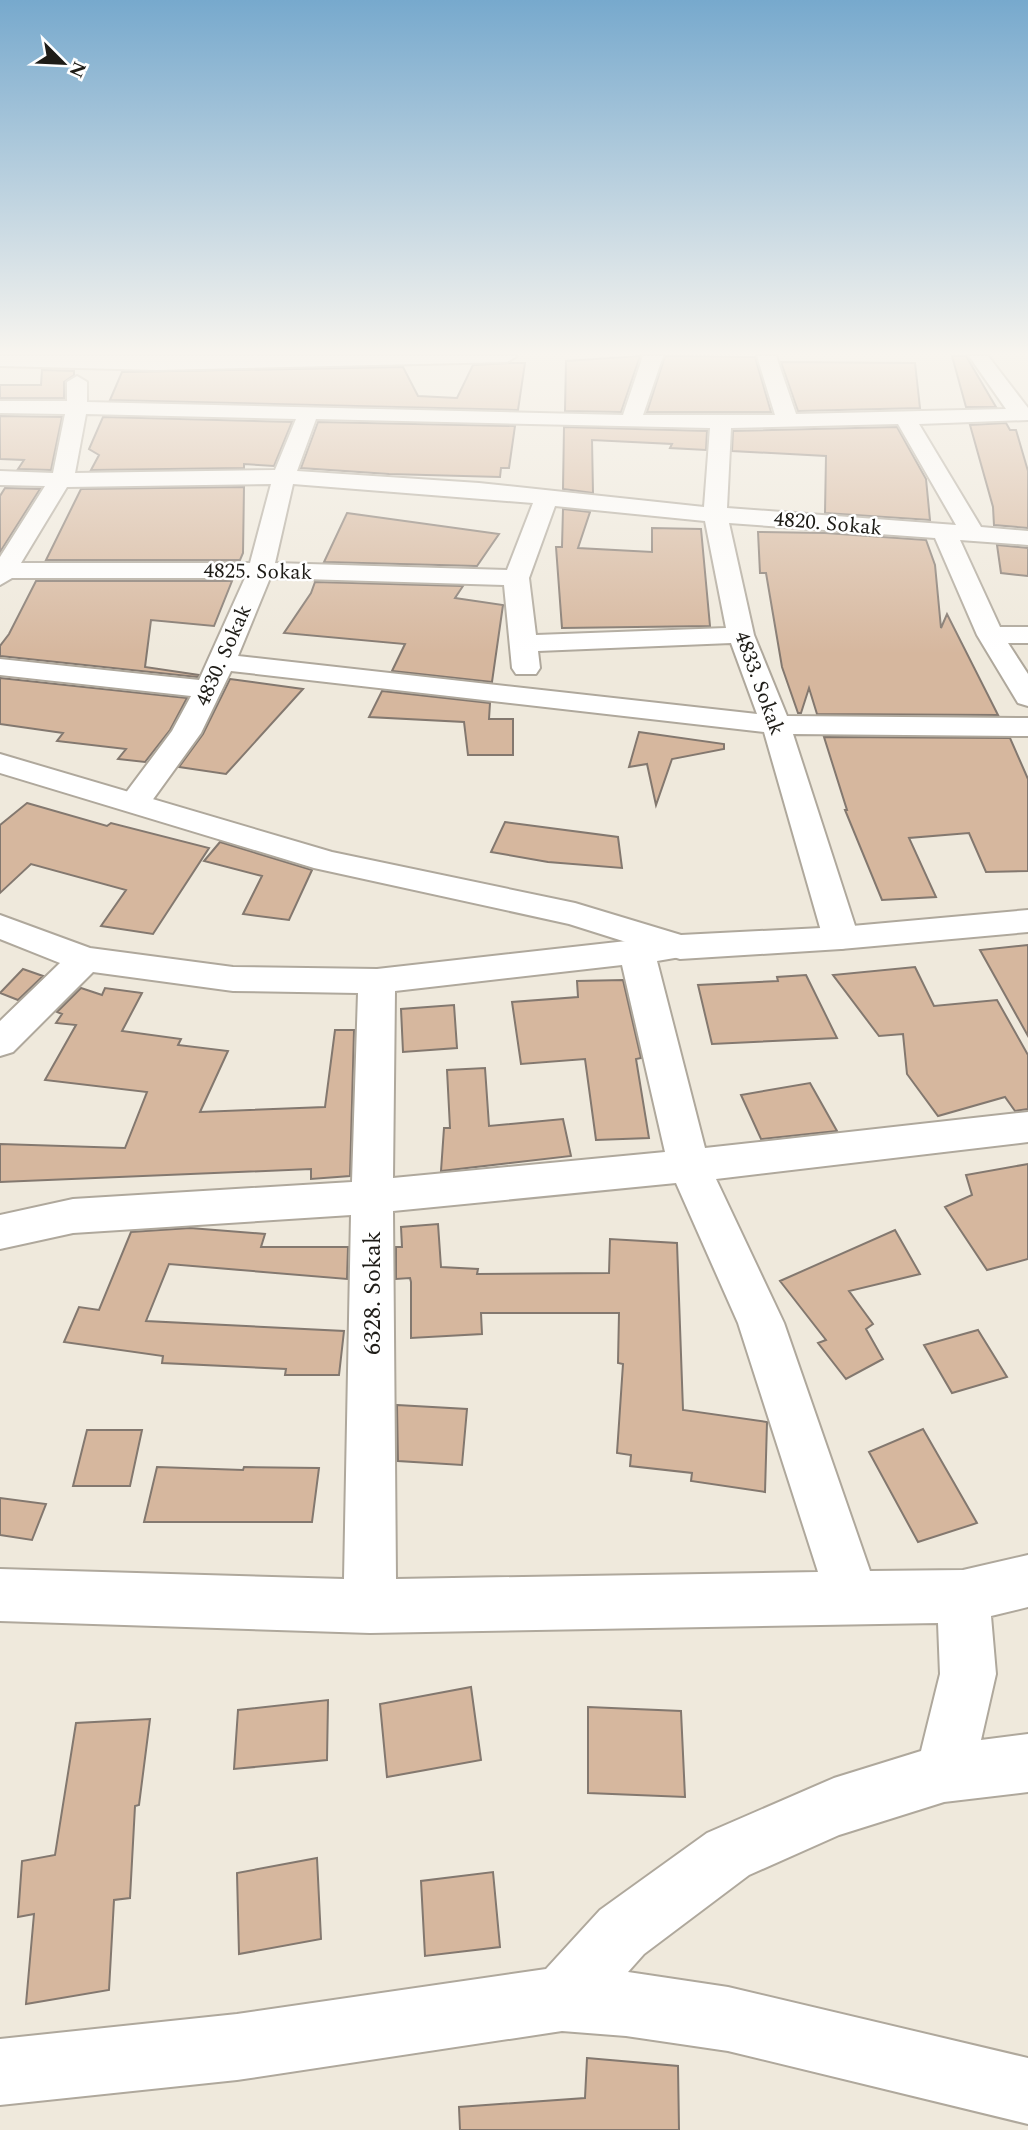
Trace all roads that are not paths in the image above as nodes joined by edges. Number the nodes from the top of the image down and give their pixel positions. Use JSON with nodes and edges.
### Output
{"nodes":[{"id":1,"x":65,"y":455,"type":"edge"},
{"id":2,"x":292,"y":455,"type":"edge"},
{"id":3,"x":719,"y":455,"type":"edge"},
{"id":4,"x":927,"y":455,"type":"edge"},
{"id":5,"x":284,"y":477,"type":"junction"},
{"id":6,"x":0,"y":478,"type":"edge"},
{"id":7,"x":59,"y":480,"type":"junction"},
{"id":8,"x":547,"y":498,"type":"junction"},
{"id":9,"x":715,"y":514,"type":"junction"},
{"id":10,"x":945,"y":533,"type":"junction"},
{"id":11,"x":974,"y":534,"type":"junction"},
{"id":12,"x":1028,"y":538,"type":"edge"},
{"id":13,"x":261,"y":570,"type":"junction"},
{"id":14,"x":1,"y":573,"type":"edge"},
{"id":15,"x":516,"y":578,"type":"junction"},
{"id":16,"x":741,"y":635,"type":"junction"},
{"id":17,"x":990,"y":635,"type":"junction"},
{"id":18,"x":1028,"y":635,"type":"edge"},
{"id":19,"x":525,"y":643,"type":"junction"},
{"id":20,"x":222,"y":662,"type":"junction"},
{"id":21,"x":0,"y":667,"type":"edge"},
{"id":22,"x":208,"y":689,"type":"junction"},
{"id":23,"x":1028,"y":697,"type":"edge"},
{"id":24,"x":526,"y":699,"type":"junction"},
{"id":25,"x":776,"y":725,"type":"junction"},
{"id":26,"x":1028,"y":727,"type":"edge"},
{"id":27,"x":3,"y":768,"type":"edge"},
{"id":28,"x":135,"y":802,"type":"junction"},
{"id":29,"x":1028,"y":921,"type":"edge"},
{"id":30,"x":0,"y":926,"type":"edge"},
{"id":31,"x":841,"y":938,"type":"junction"},
{"id":32,"x":680,"y":947,"type":"junction"},
{"id":33,"x":637,"y":952,"type":"junction"},
{"id":34,"x":85,"y":959,"type":"junction"},
{"id":35,"x":377,"y":981,"type":"junction"},
{"id":36,"x":0,"y":1043,"type":"edge"},
{"id":37,"x":1028,"y":1127,"type":"edge"},
{"id":38,"x":689,"y":1166,"type":"junction"},
{"id":39,"x":372,"y":1197,"type":"junction"},
{"id":40,"x":0,"y":1232,"type":"edge"},
{"id":41,"x":1028,"y":1581,"type":"edge"},
{"id":42,"x":0,"y":1595,"type":"edge"},
{"id":43,"x":963,"y":1596,"type":"junction"},
{"id":44,"x":853,"y":1598,"type":"junction"},
{"id":45,"x":370,"y":1606,"type":"junction"},
{"id":46,"x":1028,"y":1763,"type":"edge"},
{"id":47,"x":944,"y":1773,"type":"junction"},
{"id":48,"x":562,"y":1999,"type":"junction"},
{"id":49,"x":0,"y":2073,"type":"edge"},
{"id":50,"x":1028,"y":2091,"type":"edge"}],
"edges":[{"from":1,"to":7,"type":"street"},
{"from":2,"to":5,"type":"street","name":"4830. Sokak"},
{"from":3,"to":9,"type":"street","name":"4833. Sokak"},
{"from":4,"to":11,"type":"street"},
{"from":5,"to":7,"type":"street","name":"4820. Sokak"},
{"from":5,"to":8,"type":"street","name":"4820. Sokak"},
{"from":5,"to":13,"type":"street","name":"4830. Sokak"},
{"from":6,"to":7,"type":"street","name":"4820. Sokak"},
{"from":7,"to":14,"type":"street"},
{"from":8,"to":9,"type":"street","name":"4820. Sokak"},
{"from":8,"to":15,"type":"street"},
{"from":9,"to":10,"type":"street","name":"4820. Sokak"},
{"from":9,"to":16,"type":"street","name":"4833. Sokak"},
{"from":10,"to":11,"type":"street","name":"4820. Sokak"},
{"from":10,"to":17,"type":"street"},
{"from":11,"to":12,"type":"street","name":"4820. Sokak"},
{"from":13,"to":14,"type":"street","name":"4825. Sokak"},
{"from":13,"to":15,"type":"street","name":"4825. Sokak"},
{"from":13,"to":20,"type":"street","name":"4830. Sokak"},
{"from":15,"to":19,"type":"street"},
{"from":16,"to":19,"type":"street"},
{"from":16,"to":25,"type":"street","name":"4833. Sokak"},
{"from":17,"to":18,"type":"street"},
{"from":17,"to":23,"type":"street"},
{"from":19,"to":24,"type":"street"},
{"from":20,"to":22,"type":"street","name":"4830. Sokak"},
{"from":20,"to":24,"type":"street"},
{"from":21,"to":22,"type":"street"},
{"from":22,"to":28,"type":"street","name":"4830. Sokak"},
{"from":24,"to":25,"type":"street"},
{"from":25,"to":26,"type":"street"},
{"from":25,"to":31,"type":"street","name":"4833. Sokak"},
{"from":27,"to":28,"type":"street"},
{"from":28,"to":32,"type":"street"},
{"from":29,"to":31,"type":"street"},
{"from":30,"to":34,"type":"street"},
{"from":31,"to":32,"type":"street"},
{"from":32,"to":33,"type":"street"},
{"from":33,"to":35,"type":"street"},
{"from":33,"to":38,"type":"street"},
{"from":34,"to":35,"type":"street"},
{"from":34,"to":36,"type":"street"},
{"from":35,"to":39,"type":"street","name":"6328. Sokak"},
{"from":37,"to":38,"type":"street"},
{"from":38,"to":39,"type":"street"},
{"from":38,"to":44,"type":"street"},
{"from":39,"to":40,"type":"street"},
{"from":39,"to":45,"type":"street","name":"6328. Sokak"},
{"from":41,"to":43,"type":"street"},
{"from":42,"to":45,"type":"street"},
{"from":43,"to":44,"type":"street"},
{"from":43,"to":47,"type":"street"},
{"from":44,"to":45,"type":"street"},
{"from":46,"to":47,"type":"street"},
{"from":47,"to":48,"type":"street"},
{"from":48,"to":49,"type":"street"},
{"from":48,"to":50,"type":"street"}]}
